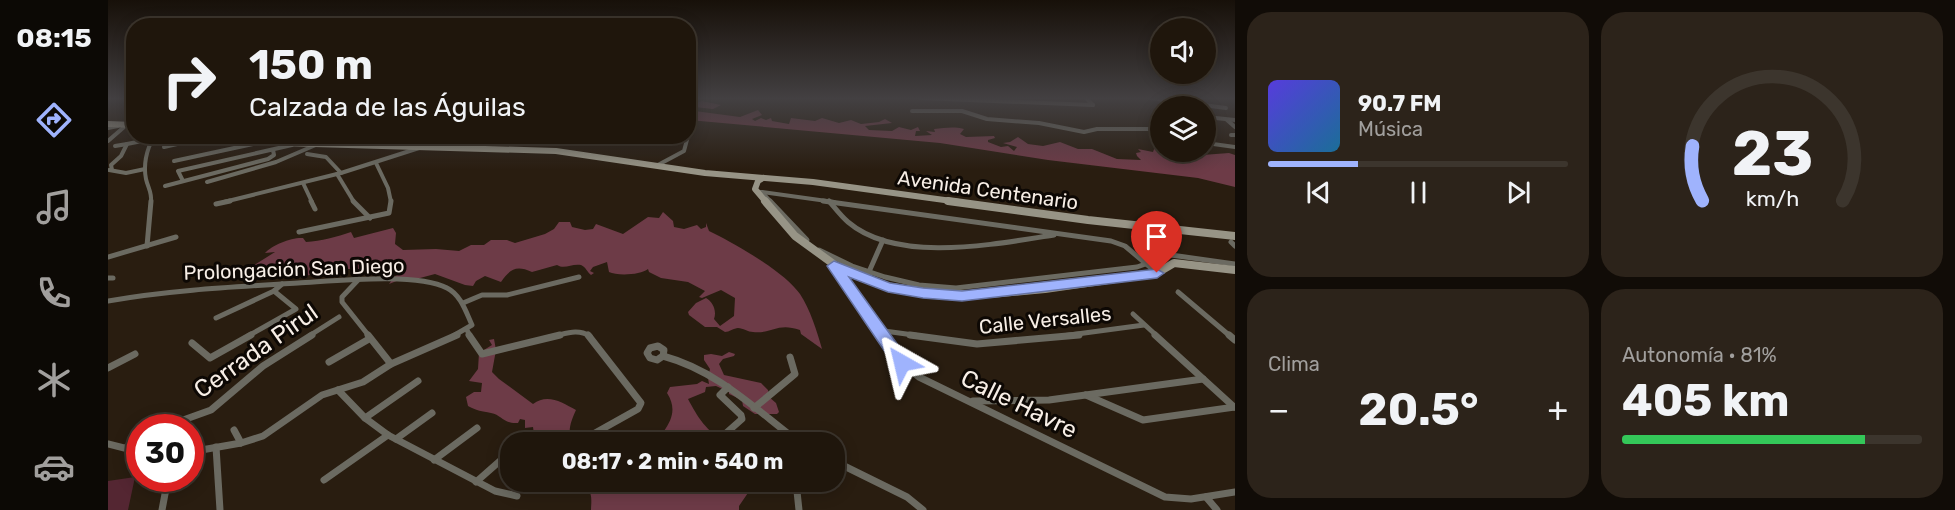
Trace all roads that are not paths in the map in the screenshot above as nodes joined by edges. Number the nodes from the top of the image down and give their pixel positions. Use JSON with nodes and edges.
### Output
{"nodes":[{"id":1,"x":1018,"y":122,"type":"edge"},
{"id":2,"x":126,"y":125,"type":"edge"},
{"id":3,"x":108,"y":126,"type":"edge"},
{"id":4,"x":126,"y":127,"type":"edge"},
{"id":5,"x":1150,"y":129,"type":"edge"},
{"id":6,"x":108,"y":141,"type":"edge"},
{"id":7,"x":127,"y":144,"type":"joint"},
{"id":8,"x":150,"y":144,"type":"edge"},
{"id":9,"x":177,"y":144,"type":"edge"},
{"id":10,"x":251,"y":144,"type":"edge"},
{"id":11,"x":295,"y":144,"type":"edge"},
{"id":12,"x":320,"y":144,"type":"joint"},
{"id":13,"x":686,"y":144,"type":"edge"},
{"id":14,"x":1216,"y":144,"type":"edge"},
{"id":15,"x":115,"y":146,"type":"dead end"},
{"id":16,"x":423,"y":146,"type":"junction"},
{"id":17,"x":164,"y":147,"type":"dead end"},
{"id":18,"x":1235,"y":147,"type":"edge"},
{"id":19,"x":273,"y":150,"type":"junction"},
{"id":20,"x":307,"y":154,"type":"dead end"},
{"id":21,"x":174,"y":161,"type":"dead end"},
{"id":22,"x":376,"y":164,"type":"junction"},
{"id":23,"x":656,"y":166,"type":"junction"},
{"id":24,"x":145,"y":169,"type":"junction"},
{"id":25,"x":110,"y":170,"type":"edge"},
{"id":26,"x":339,"y":174,"type":"junction"},
{"id":27,"x":736,"y":176,"type":"junction"},
{"id":28,"x":763,"y":178,"type":"junction"},
{"id":29,"x":183,"y":182,"type":"junction"},
{"id":30,"x":207,"y":182,"type":"dead end"},
{"id":31,"x":303,"y":183,"type":"junction"},
{"id":32,"x":165,"y":186,"type":"dead end"},
{"id":33,"x":758,"y":191,"type":"junction"},
{"id":34,"x":829,"y":201,"type":"junction"},
{"id":35,"x":216,"y":204,"type":"dead end"},
{"id":36,"x":315,"y":209,"type":"dead end"},
{"id":37,"x":370,"y":218,"type":"junction"},
{"id":38,"x":299,"y":232,"type":"dead end"},
{"id":39,"x":1062,"y":234,"type":"junction"},
{"id":40,"x":176,"y":237,"type":"dead end"},
{"id":41,"x":883,"y":240,"type":"junction"},
{"id":42,"x":1234,"y":241,"type":"edge"},
{"id":43,"x":147,"y":246,"type":"junction"},
{"id":44,"x":108,"y":257,"type":"edge"},
{"id":45,"x":1235,"y":264,"type":"edge"},
{"id":46,"x":1147,"y":265,"type":"junction"},
{"id":47,"x":834,"y":266,"type":"junction"},
{"id":48,"x":1235,"y":270,"type":"edge"},
{"id":49,"x":1157,"y":273,"type":"junction"},
{"id":50,"x":868,"y":274,"type":"junction"},
{"id":51,"x":579,"y":277,"type":"dead end"},
{"id":52,"x":359,"y":279,"type":"junction"},
{"id":53,"x":282,"y":284,"type":"junction"},
{"id":54,"x":274,"y":291,"type":"junction"},
{"id":55,"x":1178,"y":292,"type":"dead end"},
{"id":56,"x":108,"y":301,"type":"edge"},
{"id":57,"x":464,"y":303,"type":"junction"},
{"id":58,"x":1133,"y":314,"type":"dead end"},
{"id":59,"x":339,"y":316,"type":"dead end"},
{"id":60,"x":216,"y":318,"type":"dead end"},
{"id":61,"x":1144,"y":325,"type":"junction"},
{"id":62,"x":467,"y":330,"type":"junction"},
{"id":63,"x":877,"y":330,"type":"junction"},
{"id":64,"x":369,"y":339,"type":"junction"},
{"id":65,"x":1235,"y":340,"type":"edge"},
{"id":66,"x":192,"y":343,"type":"dead end"},
{"id":67,"x":135,"y":354,"type":"dead end"},
{"id":68,"x":663,"y":356,"type":"dead end"},
{"id":69,"x":790,"y":357,"type":"dead end"},
{"id":70,"x":329,"y":362,"type":"dead end"},
{"id":71,"x":391,"y":364,"type":"junction"},
{"id":72,"x":108,"y":368,"type":"edge"},
{"id":73,"x":1203,"y":380,"type":"junction"},
{"id":74,"x":418,"y":381,"type":"dead end"},
{"id":75,"x":728,"y":387,"type":"junction"},
{"id":76,"x":338,"y":390,"type":"junction"},
{"id":77,"x":1086,"y":395,"type":"junction"},
{"id":78,"x":972,"y":401,"type":"junction"},
{"id":79,"x":1234,"y":407,"type":"edge"},
{"id":80,"x":754,"y":408,"type":"junction"},
{"id":81,"x":432,"y":413,"type":"dead end"},
{"id":82,"x":200,"y":414,"type":"edge"},
{"id":83,"x":365,"y":418,"type":"junction"},
{"id":84,"x":477,"y":428,"type":"dead end"},
{"id":85,"x":234,"y":430,"type":"dead end"},
{"id":86,"x":597,"y":432,"type":"edge"},
{"id":87,"x":728,"y":432,"type":"edge"},
{"id":88,"x":786,"y":432,"type":"edge"},
{"id":89,"x":387,"y":435,"type":"junction"},
{"id":90,"x":396,"y":439,"type":"junction"},
{"id":91,"x":241,"y":443,"type":"junction"},
{"id":92,"x":108,"y":444,"type":"edge"},
{"id":93,"x":126,"y":447,"type":"edge"},
{"id":94,"x":216,"y":447,"type":"junction"},
{"id":95,"x":204,"y":449,"type":"edge"},
{"id":96,"x":434,"y":460,"type":"junction"},
{"id":97,"x":500,"y":461,"type":"edge"},
{"id":98,"x":845,"y":466,"type":"edge"},
{"id":99,"x":324,"y":480,"type":"dead end"},
{"id":100,"x":476,"y":482,"type":"junction"},
{"id":101,"x":165,"y":492,"type":"edge"},
{"id":102,"x":797,"y":492,"type":"edge"},
{"id":103,"x":1235,"y":492,"type":"edge"},
{"id":104,"x":517,"y":496,"type":"dead end"},
{"id":105,"x":1206,"y":497,"type":"junction"},
{"id":106,"x":162,"y":510,"type":"edge"},
{"id":107,"x":220,"y":510,"type":"edge"},
{"id":108,"x":799,"y":510,"type":"edge"},
{"id":109,"x":923,"y":510,"type":"edge"},
{"id":110,"x":1217,"y":510,"type":"edge"}],
"edges":[{"from":1,"to":5,"type":"street"},
{"from":2,"to":3,"type":"main road"},
{"from":4,"to":6,"type":"street"},
{"from":7,"to":15,"type":"street"},
{"from":7,"to":25,"type":"street"},
{"from":8,"to":24,"type":"street"},
{"from":9,"to":17,"type":"street"},
{"from":10,"to":21,"type":"street"},
{"from":11,"to":19,"type":"street"},
{"from":12,"to":16,"type":"main road","name":"Avenida Centenario"},
{"from":12,"to":30,"type":"street"},
{"from":13,"to":23,"type":"street"},
{"from":14,"to":18,"type":"street"},
{"from":16,"to":22,"type":"street"},
{"from":16,"to":23,"type":"main road","name":"Avenida Centenario"},
{"from":19,"to":29,"type":"street"},
{"from":19,"to":29,"type":"street"},
{"from":20,"to":26,"type":"street"},
{"from":22,"to":26,"type":"street"},
{"from":22,"to":37,"type":"street"},
{"from":23,"to":27,"type":"main road","name":"Avenida Centenario"},
{"from":24,"to":25,"type":"street"},
{"from":24,"to":43,"type":"street"},
{"from":26,"to":31,"type":"street"},
{"from":26,"to":37,"type":"street"},
{"from":27,"to":28,"type":"main road","name":"Avenida Centenario"},
{"from":27,"to":33,"type":"main road"},
{"from":28,"to":33,"type":"main road"},
{"from":28,"to":42,"type":"main road","name":"Avenida Centenario"},
{"from":29,"to":32,"type":"street"},
{"from":31,"to":35,"type":"street"},
{"from":31,"to":36,"type":"street"},
{"from":33,"to":34,"type":"street"},
{"from":33,"to":47,"type":"main road"},
{"from":33,"to":50,"type":"street"},
{"from":34,"to":39,"type":"street"},
{"from":34,"to":41,"type":"street"},
{"from":37,"to":38,"type":"street"},
{"from":39,"to":41,"type":"street"},
{"from":39,"to":46,"type":"street"},
{"from":40,"to":43,"type":"street"},
{"from":41,"to":50,"type":"street"},
{"from":43,"to":44,"type":"street"},
{"from":45,"to":46,"type":"street"},
{"from":46,"to":49,"type":"street"},
{"from":46,"to":50,"type":"street"},
{"from":47,"to":49,"type":"main road"},
{"from":47,"to":63,"type":"street","name":"Calle Havre"},
{"from":48,"to":49,"type":"main road"},
{"from":51,"to":57,"type":"street"},
{"from":52,"to":53,"type":"street","name":"Prolongación San Diego"},
{"from":52,"to":57,"type":"street","name":"Prolongación San Diego"},
{"from":52,"to":64,"type":"street"},
{"from":53,"to":54,"type":"street"},
{"from":53,"to":56,"type":"street","name":"Prolongación San Diego"},
{"from":54,"to":60,"type":"street"},
{"from":54,"to":66,"type":"street"},
{"from":55,"to":65,"type":"street"},
{"from":57,"to":62,"type":"street"},
{"from":58,"to":61,"type":"street"},
{"from":59,"to":82,"type":"street","name":"Cerrada Pirul"},
{"from":61,"to":63,"type":"street","name":"Calle Versalles"},
{"from":61,"to":73,"type":"street"},
{"from":62,"to":71,"type":"street"},
{"from":62,"to":86,"type":"street"},
{"from":63,"to":78,"type":"street","name":"Calle Havre"},
{"from":64,"to":70,"type":"street"},
{"from":64,"to":71,"type":"street"},
{"from":67,"to":72,"type":"street"},
{"from":68,"to":75,"type":"street"},
{"from":69,"to":80,"type":"street"},
{"from":71,"to":76,"type":"street"},
{"from":73,"to":77,"type":"street"},
{"from":73,"to":79,"type":"street"},
{"from":74,"to":83,"type":"street"},
{"from":75,"to":80,"type":"street"},
{"from":75,"to":87,"type":"street"},
{"from":76,"to":83,"type":"street"},
{"from":76,"to":91,"type":"street"},
{"from":77,"to":78,"type":"street"},
{"from":77,"to":79,"type":"street"},
{"from":78,"to":105,"type":"street","name":"Calle Havre"},
{"from":80,"to":88,"type":"street"},
{"from":81,"to":90,"type":"street"},
{"from":83,"to":89,"type":"street"},
{"from":84,"to":96,"type":"street"},
{"from":85,"to":91,"type":"street"},
{"from":89,"to":90,"type":"street"},
{"from":89,"to":99,"type":"street"},
{"from":90,"to":96,"type":"street"},
{"from":91,"to":94,"type":"street"},
{"from":92,"to":93,"type":"street"},
{"from":94,"to":95,"type":"street"},
{"from":94,"to":107,"type":"street"},
{"from":96,"to":100,"type":"street"},
{"from":97,"to":100,"type":"street"},
{"from":98,"to":109,"type":"street"},
{"from":100,"to":104,"type":"street"},
{"from":101,"to":106,"type":"street"},
{"from":102,"to":108,"type":"street"},
{"from":103,"to":105,"type":"street","name":"Calle Havre"},
{"from":105,"to":110,"type":"street"}]}
